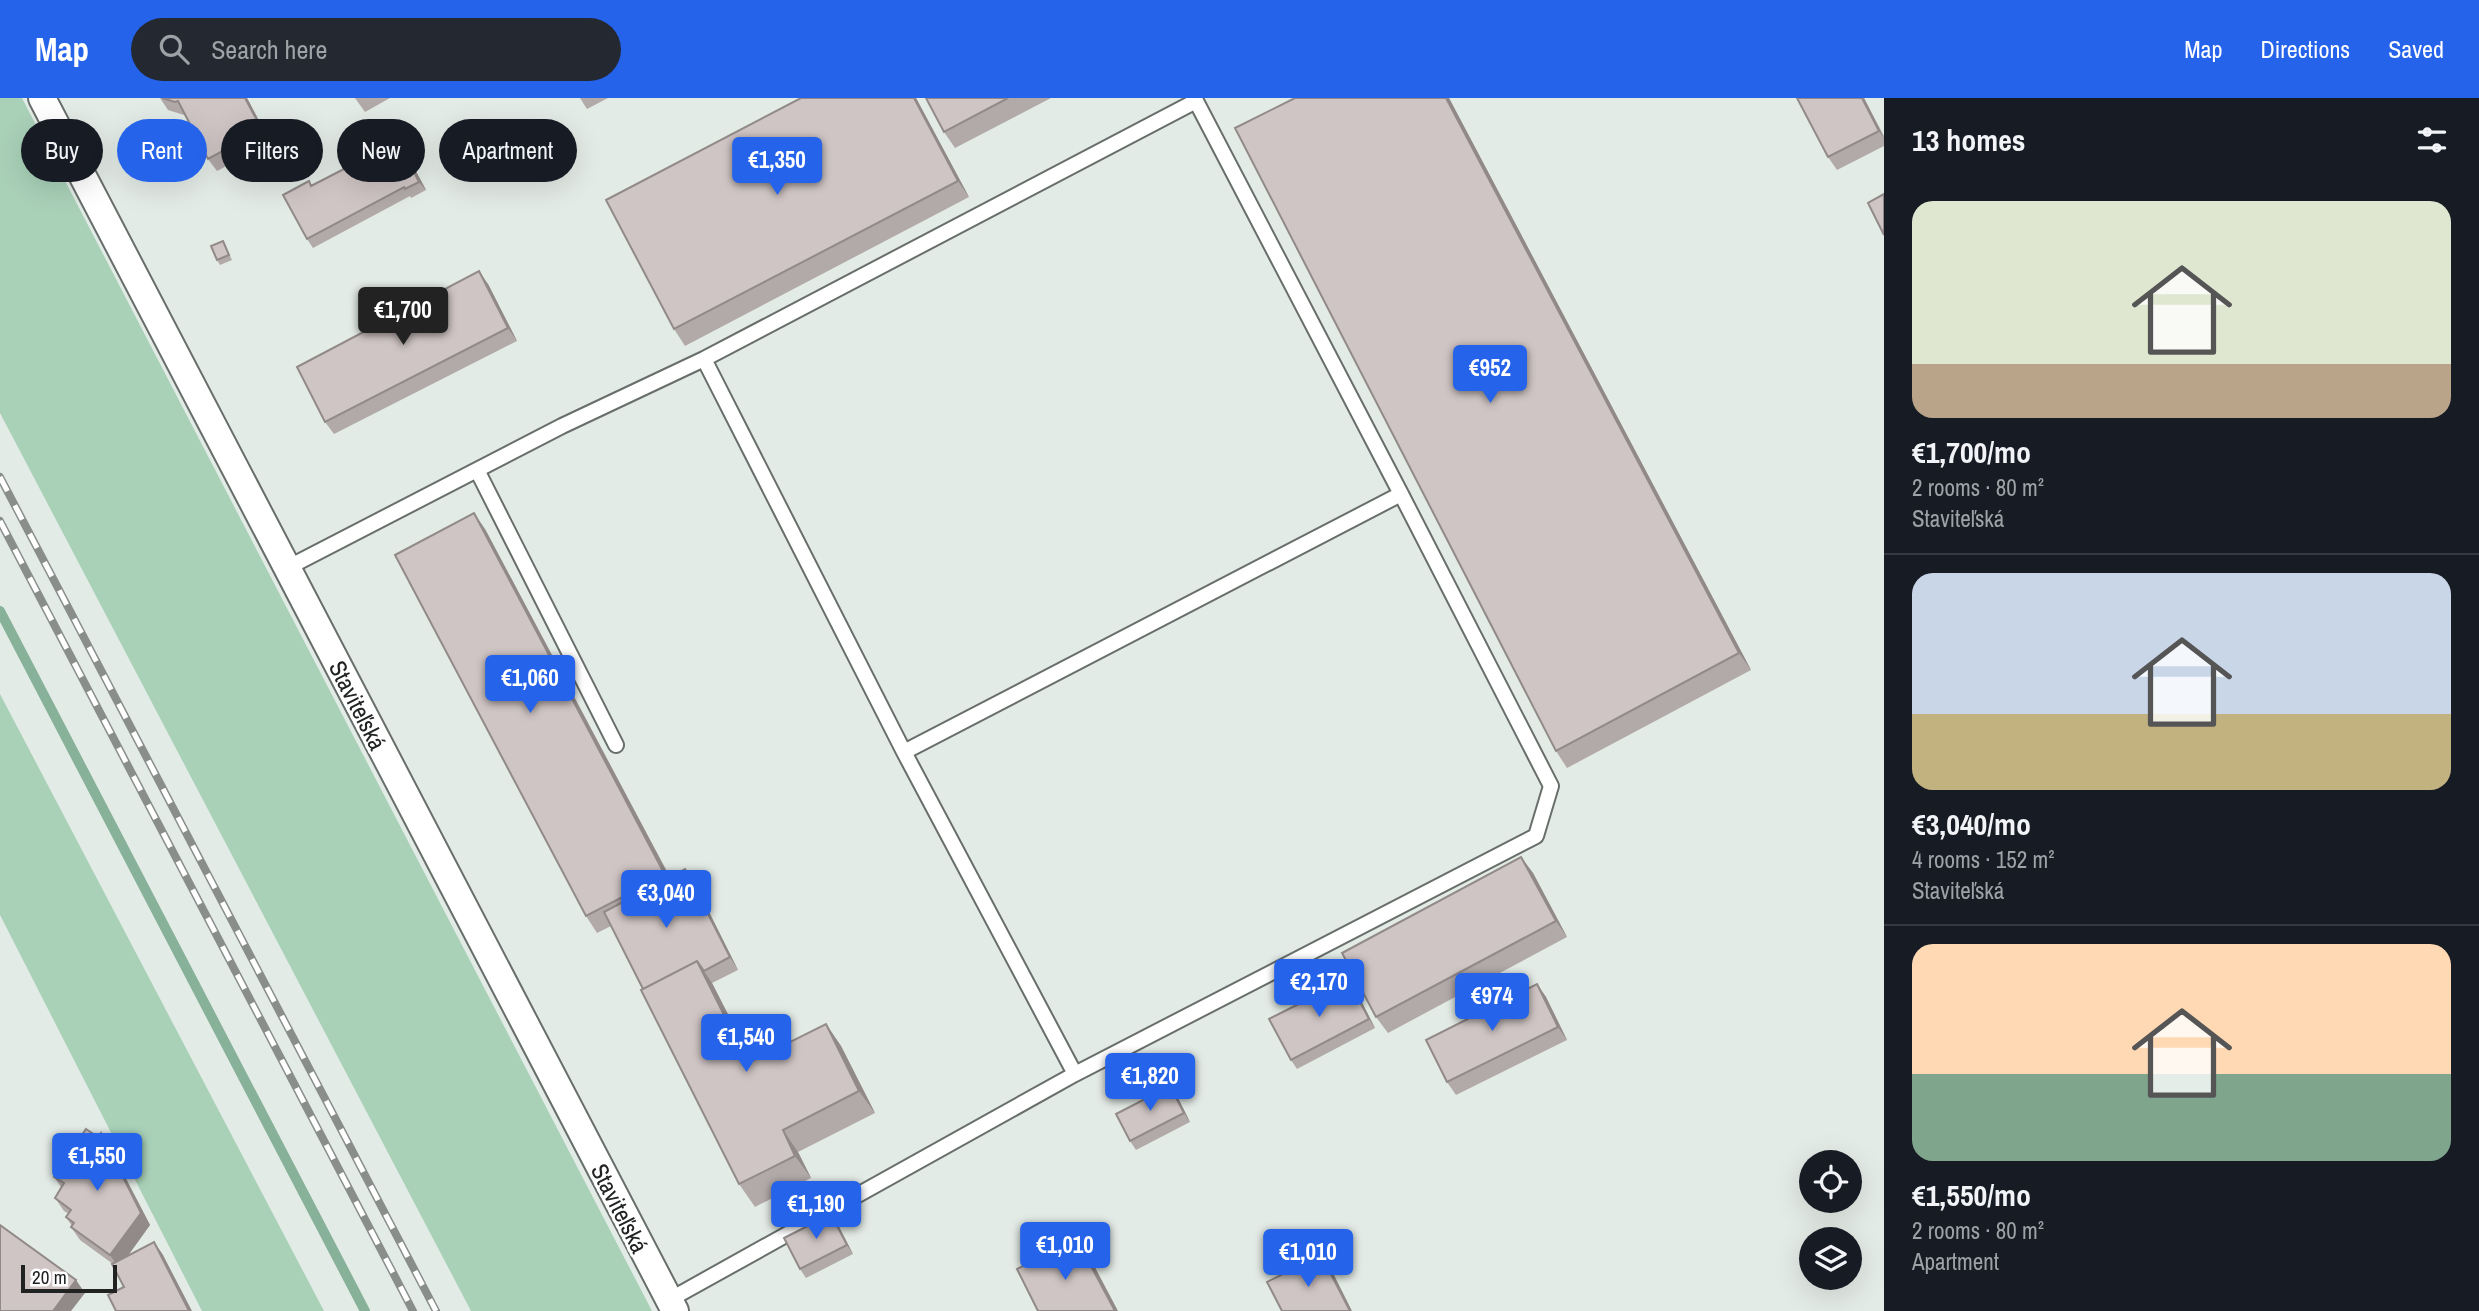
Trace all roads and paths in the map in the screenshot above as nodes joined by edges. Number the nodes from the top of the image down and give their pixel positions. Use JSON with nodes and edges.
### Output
{"nodes":[{"id":1,"x":42,"y":98,"type":"edge"},
{"id":2,"x":704,"y":359,"type":"junction"},
{"id":3,"x":477,"y":470,"type":"junction"},
{"id":4,"x":1401,"y":494,"type":"junction"},
{"id":5,"x":287,"y":568,"type":"junction"},
{"id":6,"x":616,"y":745,"type":"dead end"},
{"id":7,"x":904,"y":752,"type":"junction"},
{"id":8,"x":1075,"y":1074,"type":"junction"},
{"id":9,"x":672,"y":1306,"type":"edge"}],
"edges":[{"from":1,"to":5,"type":"street","name":"Staviteľská"},
{"from":2,"to":3,"type":"lane"},
{"from":2,"to":4,"type":"lane"},
{"from":2,"to":7,"type":"lane"},
{"from":3,"to":5,"type":"lane"},
{"from":3,"to":6,"type":"lane"},
{"from":4,"to":7,"type":"lane"},
{"from":4,"to":8,"type":"lane"},
{"from":5,"to":9,"type":"street","name":"Staviteľská"},
{"from":7,"to":8,"type":"lane"},
{"from":8,"to":9,"type":"lane"}]}
